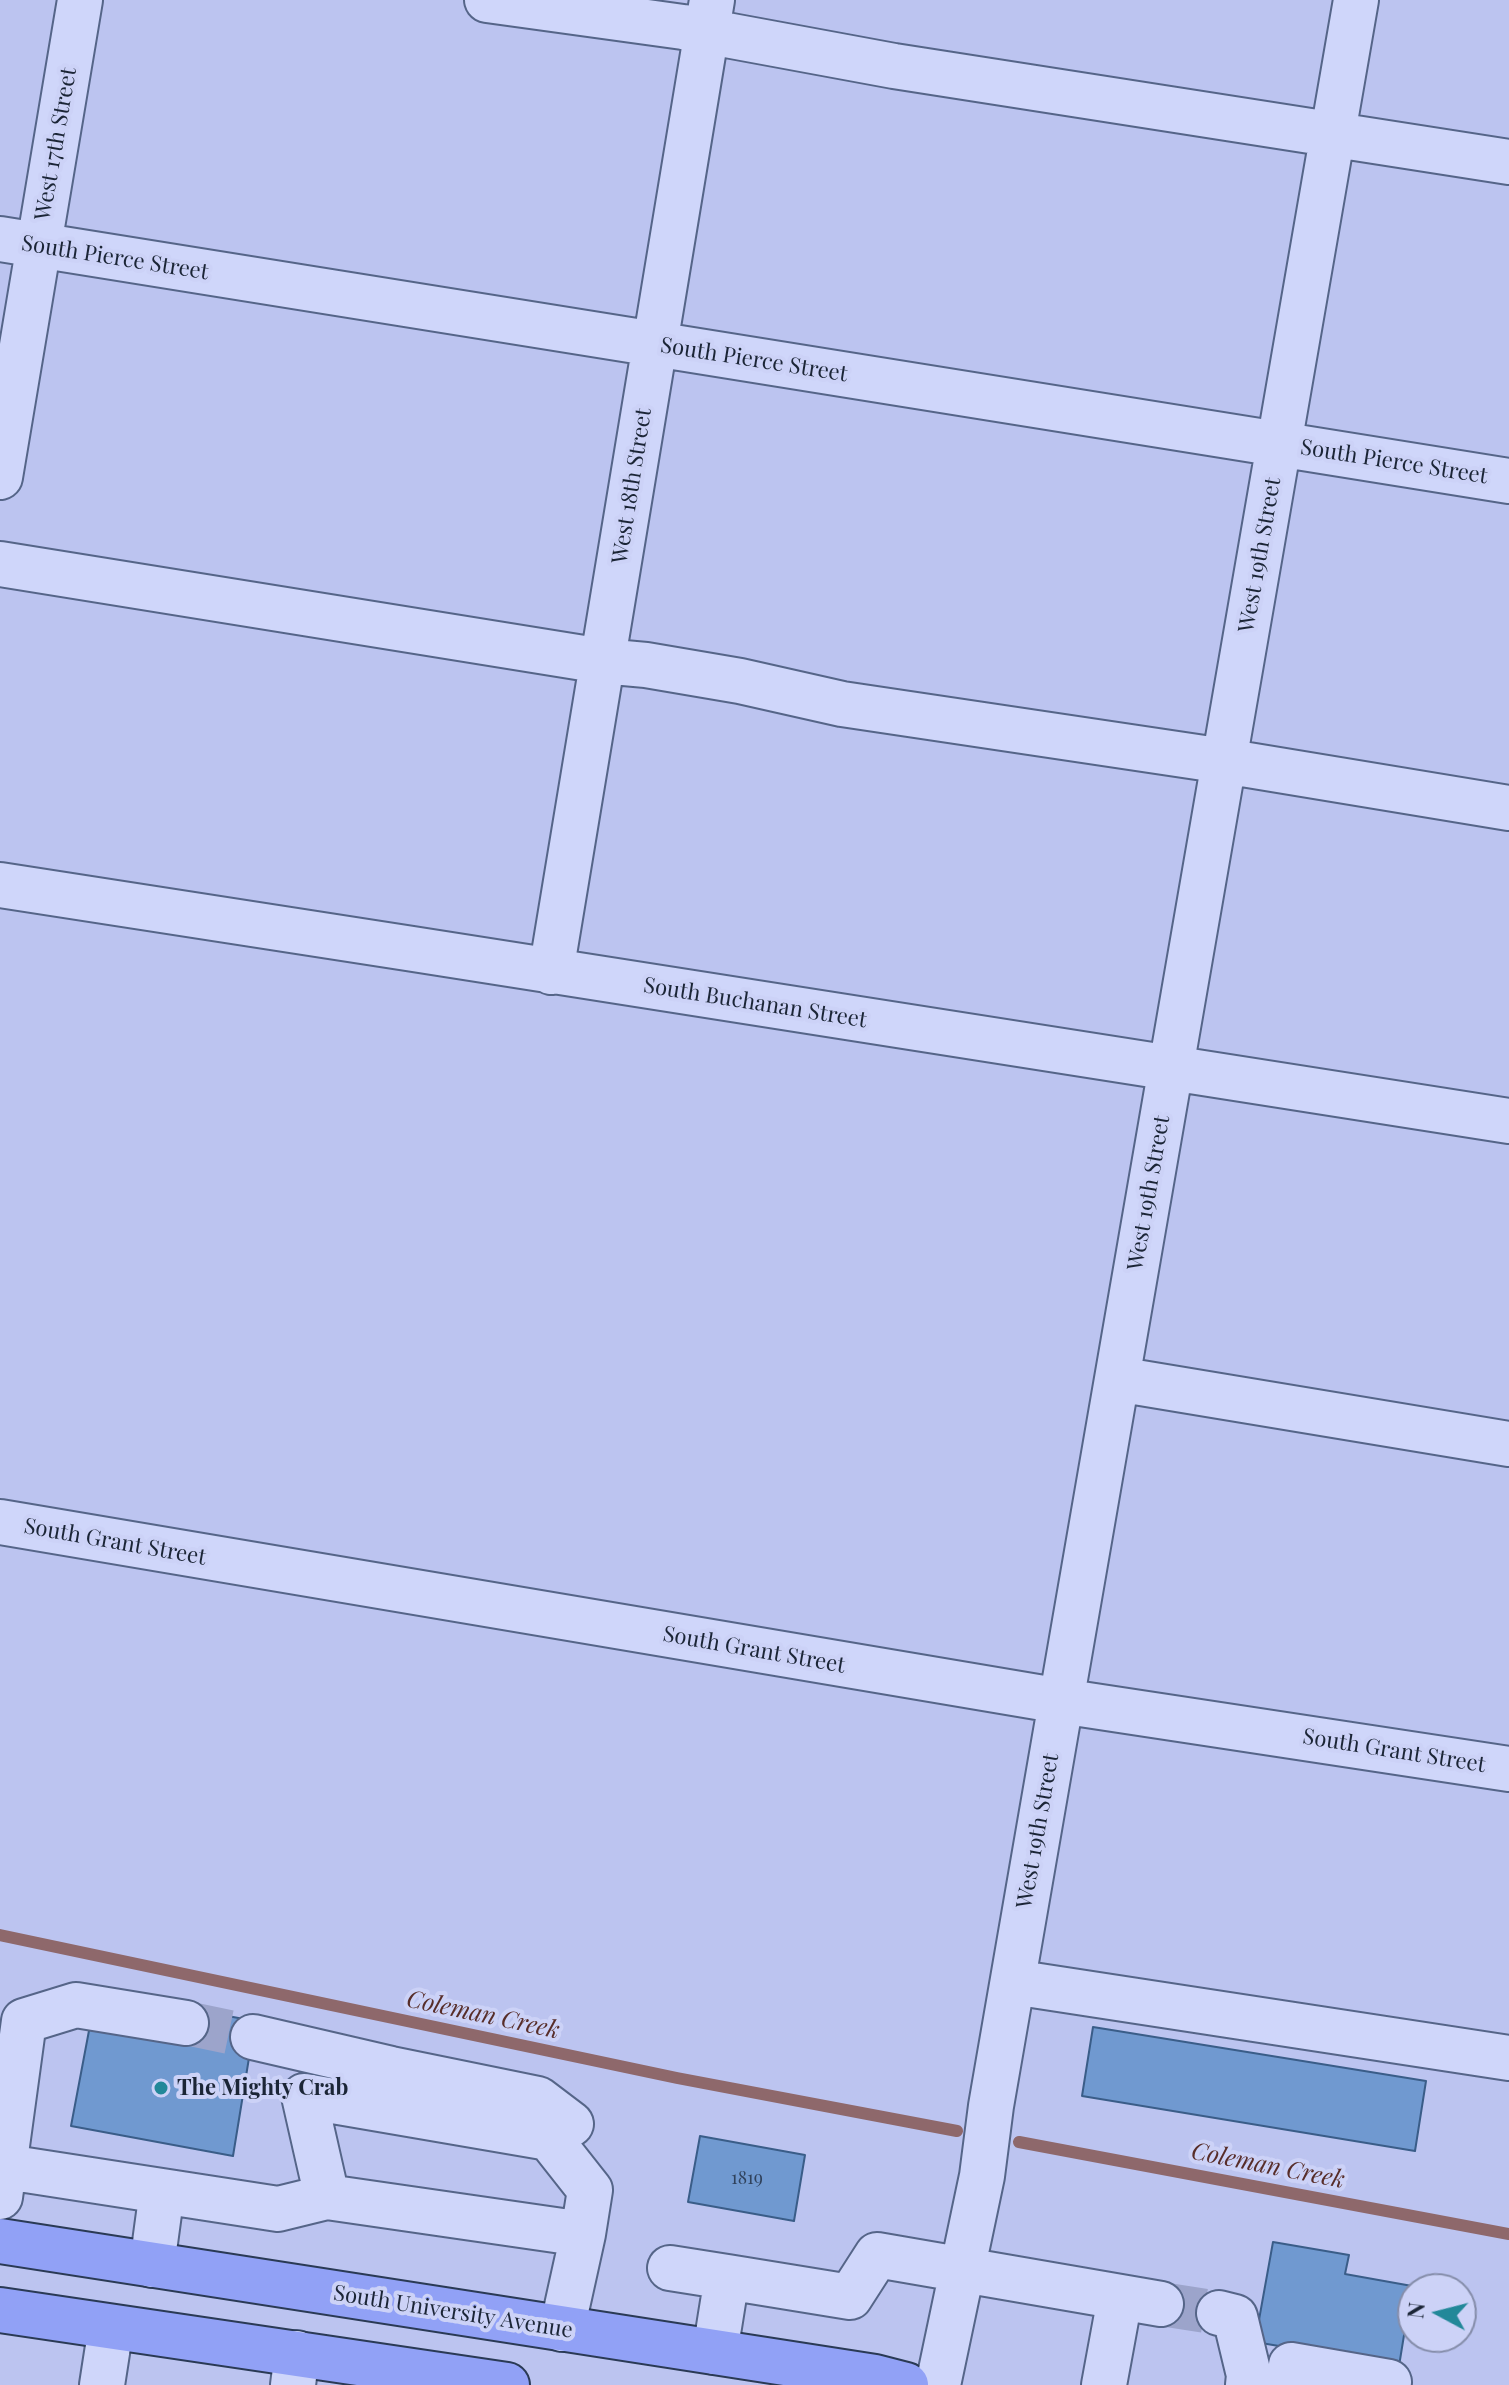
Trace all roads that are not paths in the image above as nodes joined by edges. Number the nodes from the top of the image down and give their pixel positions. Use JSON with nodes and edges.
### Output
{"nodes":[{"id":1,"x":80,"y":0,"type":"edge"},
{"id":2,"x":487,"y":0,"type":"edge"},
{"id":3,"x":1356,"y":0,"type":"edge"},
{"id":4,"x":709,"y":16,"type":"edge"},
{"id":5,"x":1332,"y":135,"type":"junction"},
{"id":6,"x":1509,"y":162,"type":"edge"},
{"id":7,"x":19,"y":242,"type":"edge"},
{"id":8,"x":655,"y":344,"type":"junction"},
{"id":9,"x":1279,"y":443,"type":"junction"},
{"id":10,"x":0,"y":477,"type":"edge"},
{"id":11,"x":1509,"y":481,"type":"edge"},
{"id":12,"x":0,"y":564,"type":"edge"},
{"id":13,"x":602,"y":661,"type":"junction"},
{"id":14,"x":1224,"y":761,"type":"junction"},
{"id":15,"x":1509,"y":808,"type":"edge"},
{"id":16,"x":0,"y":885,"type":"edge"},
{"id":17,"x":551,"y":972,"type":"junction"},
{"id":18,"x":1171,"y":1065,"type":"junction"},
{"id":19,"x":1509,"y":1121,"type":"edge"},
{"id":20,"x":1117,"y":1379,"type":"junction"},
{"id":21,"x":1509,"y":1444,"type":"edge"},
{"id":22,"x":0,"y":1522,"type":"edge"},
{"id":23,"x":1061,"y":1701,"type":"junction"},
{"id":24,"x":1509,"y":1769,"type":"edge"},
{"id":25,"x":1013,"y":1982,"type":"junction"},
{"id":26,"x":186,"y":2023,"type":"tunnel mouth"},
{"id":27,"x":253,"y":2037,"type":"tunnel mouth"},
{"id":28,"x":1509,"y":2058,"type":"edge"},
{"id":29,"x":582,"y":2154,"type":"junction"},
{"id":30,"x":1,"y":2177,"type":"edge"},
{"id":31,"x":162,"y":2191,"type":"junction"},
{"id":32,"x":327,"y":2197,"type":"junction"},
{"id":33,"x":583,"y":2234,"type":"junction"},
{"id":34,"x":0,"y":2241,"type":"edge"},
{"id":35,"x":152,"y":2265,"type":"junction"},
{"id":36,"x":670,"y":2268,"type":"dead end"},
{"id":37,"x":963,"y":2271,"type":"junction"},
{"id":38,"x":727,"y":2277,"type":"junction"},
{"id":39,"x":0,"y":2310,"type":"edge"},
{"id":40,"x":1219,"y":2313,"type":"tunnel mouth"},
{"id":41,"x":111,"y":2327,"type":"junction"},
{"id":42,"x":562,"y":2329,"type":"junction"},
{"id":43,"x":715,"y":2352,"type":"junction"},
{"id":44,"x":295,"y":2369,"type":"edge"},
{"id":45,"x":1389,"y":2382,"type":"dead end"},
{"id":46,"x":102,"y":2385,"type":"edge"},
{"id":47,"x":507,"y":2385,"type":"edge"},
{"id":48,"x":906,"y":2385,"type":"edge"},
{"id":49,"x":938,"y":2385,"type":"edge"},
{"id":50,"x":1104,"y":2385,"type":"edge"},
{"id":51,"x":1248,"y":2385,"type":"edge"},
{"id":52,"x":1289,"y":2385,"type":"edge"}],
"edges":[{"from":1,"to":7,"type":"street","name":"West 17th Street"},
{"from":2,"to":4,"type":"street"},
{"from":3,"to":5,"type":"street","name":"West 19th Street"},
{"from":4,"to":5,"type":"street"},
{"from":4,"to":8,"type":"street","name":"West 18th Street"},
{"from":5,"to":6,"type":"street"},
{"from":5,"to":9,"type":"street","name":"West 19th Street"},
{"from":7,"to":8,"type":"street","name":"South Pierce Street"},
{"from":7,"to":10,"type":"street","name":"West 17th Street"},
{"from":8,"to":9,"type":"street","name":"South Pierce Street"},
{"from":8,"to":13,"type":"street","name":"West 18th Street"},
{"from":9,"to":11,"type":"street","name":"South Pierce Street"},
{"from":9,"to":14,"type":"street","name":"West 19th Street"},
{"from":12,"to":13,"type":"street"},
{"from":13,"to":14,"type":"street"},
{"from":13,"to":17,"type":"street","name":"West 18th Street"},
{"from":14,"to":15,"type":"street"},
{"from":14,"to":18,"type":"street","name":"West 19th Street"},
{"from":16,"to":17,"type":"street","name":"South Buchanan Street"},
{"from":17,"to":18,"type":"street","name":"South Buchanan Street"},
{"from":18,"to":19,"type":"street","name":"South Buchanan Street"},
{"from":18,"to":20,"type":"street","name":"West 19th Street"},
{"from":20,"to":21,"type":"street"},
{"from":20,"to":23,"type":"street","name":"West 19th Street"},
{"from":22,"to":23,"type":"street","name":"South Grant Street"},
{"from":23,"to":24,"type":"street","name":"South Grant Street"},
{"from":23,"to":25,"type":"street","name":"West 19th Street"},
{"from":25,"to":28,"type":"street"},
{"from":25,"to":37,"type":"street","name":"West 19th Street"},
{"from":26,"to":30,"type":"street"},
{"from":27,"to":29,"type":"street"},
{"from":29,"to":32,"type":"street"},
{"from":29,"to":33,"type":"street"},
{"from":30,"to":31,"type":"street"},
{"from":31,"to":32,"type":"street"},
{"from":31,"to":35,"type":"street"},
{"from":32,"to":33,"type":"street"},
{"from":33,"to":42,"type":"street"},
{"from":34,"to":35,"type":"main road","name":"South University Avenue"},
{"from":35,"to":42,"type":"main road","name":"South University Avenue"},
{"from":36,"to":38,"type":"street"},
{"from":37,"to":38,"type":"street"},
{"from":37,"to":49,"type":"street","name":"West 19th Street"},
{"from":37,"to":50,"type":"street"},
{"from":38,"to":43,"type":"street"},
{"from":39,"to":41,"type":"main road"},
{"from":40,"to":51,"type":"street"},
{"from":41,"to":44,"type":"main road"},
{"from":41,"to":46,"type":"street"},
{"from":42,"to":43,"type":"main road","name":"South University Avenue"},
{"from":43,"to":48,"type":"main road","name":"South University Avenue"},
{"from":44,"to":47,"type":"main road"},
{"from":45,"to":52,"type":"street"}]}
